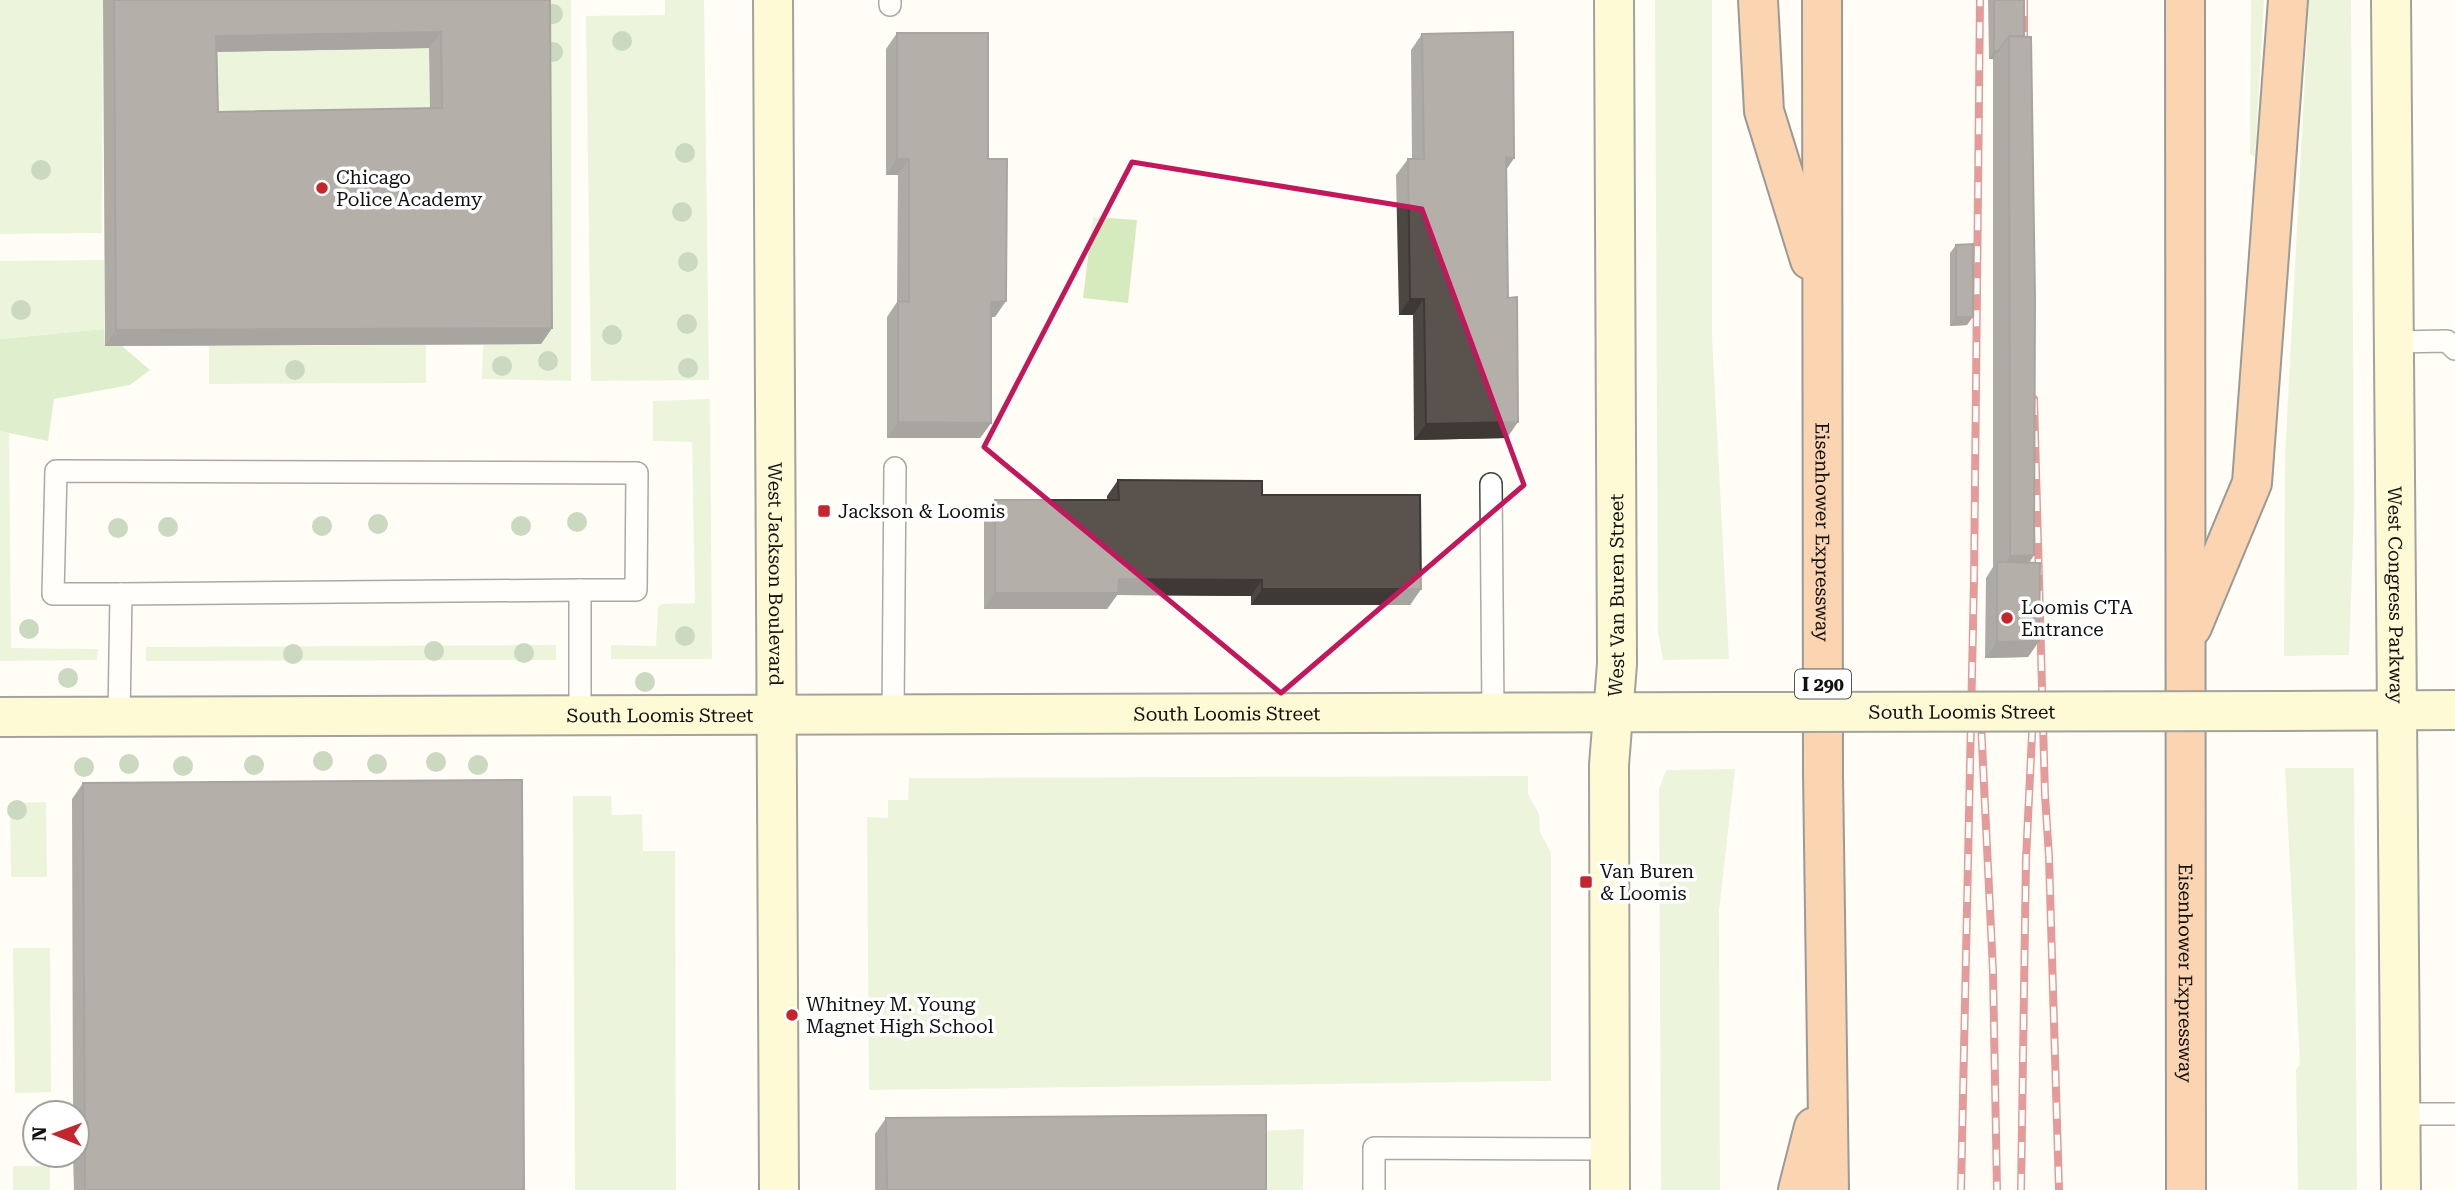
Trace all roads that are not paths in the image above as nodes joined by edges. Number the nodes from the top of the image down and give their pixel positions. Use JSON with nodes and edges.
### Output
{"nodes":[{"id":1,"x":773,"y":0,"type":"edge"},
{"id":2,"x":1614,"y":0,"type":"edge"},
{"id":3,"x":1758,"y":0,"type":"edge"},
{"id":4,"x":1822,"y":0,"type":"edge"},
{"id":5,"x":2185,"y":0,"type":"edge"},
{"id":6,"x":2288,"y":0,"type":"edge"},
{"id":7,"x":2391,"y":0,"type":"edge"},
{"id":8,"x":1821,"y":298,"type":"junction"},
{"id":9,"x":2395,"y":342,"type":"junction"},
{"id":10,"x":2455,"y":349,"type":"edge"},
{"id":11,"x":895,"y":468,"type":"dead end"},
{"id":12,"x":1491,"y":484,"type":"dead end"},
{"id":13,"x":580,"y":590,"type":"junction"},
{"id":14,"x":121,"y":594,"type":"junction"},
{"id":15,"x":2186,"y":641,"type":"junction"},
{"id":16,"x":2398,"y":710,"type":"junction"},
{"id":17,"x":2455,"y":710,"type":"edge"},
{"id":18,"x":1614,"y":711,"type":"junction"},
{"id":19,"x":1493,"y":712,"type":"junction"},
{"id":20,"x":775,"y":714,"type":"junction"},
{"id":21,"x":893,"y":714,"type":"junction"},
{"id":22,"x":580,"y":715,"type":"junction"},
{"id":23,"x":119,"y":717,"type":"junction"},
{"id":24,"x":0,"y":718,"type":"edge"},
{"id":25,"x":1828,"y":1070,"type":"junction"},
{"id":26,"x":2400,"y":1114,"type":"junction"},
{"id":27,"x":2455,"y":1114,"type":"edge"},
{"id":28,"x":1610,"y":1149,"type":"junction"},
{"id":29,"x":779,"y":1190,"type":"edge"},
{"id":30,"x":1374,"y":1190,"type":"edge"},
{"id":31,"x":1611,"y":1190,"type":"edge"},
{"id":32,"x":1798,"y":1190,"type":"edge"},
{"id":33,"x":1829,"y":1190,"type":"edge"},
{"id":34,"x":2186,"y":1190,"type":"edge"},
{"id":35,"x":2401,"y":1190,"type":"edge"}],
"edges":[{"from":1,"to":20,"type":"street","name":"West Jackson Boulevard"},
{"from":2,"to":18,"type":"street","name":"West Van Buren Street"},
{"from":3,"to":8,"type":"highway"},
{"from":4,"to":8,"type":"highway","name":"Eisenhower Expressway","number":"I 290"},
{"from":5,"to":15,"type":"highway","name":"Eisenhower Expressway"},
{"from":6,"to":15,"type":"highway"},
{"from":7,"to":9,"type":"street","name":"West Congress Parkway"},
{"from":8,"to":25,"type":"highway","name":"Eisenhower Expressway","number":"I 290"},
{"from":9,"to":10,"type":"lane"},
{"from":9,"to":16,"type":"street","name":"West Congress Parkway"},
{"from":11,"to":21,"type":"lane"},
{"from":12,"to":19,"type":"lane"},
{"from":13,"to":14,"type":"lane"},
{"from":13,"to":14,"type":"lane"},
{"from":13,"to":22,"type":"lane"},
{"from":14,"to":23,"type":"lane"},
{"from":15,"to":34,"type":"highway","name":"Eisenhower Expressway"},
{"from":16,"to":17,"type":"street","name":"South Loomis Street"},
{"from":16,"to":18,"type":"street","name":"South Loomis Street","bridge":true},
{"from":16,"to":26,"type":"street","name":"West Congress Parkway"},
{"from":18,"to":19,"type":"street","name":"South Loomis Street"},
{"from":18,"to":28,"type":"street","name":"West Van Buren Street"},
{"from":19,"to":21,"type":"street","name":"South Loomis Street"},
{"from":20,"to":21,"type":"street","name":"South Loomis Street"},
{"from":20,"to":22,"type":"street","name":"South Loomis Street"},
{"from":20,"to":29,"type":"street","name":"West Jackson Boulevard"},
{"from":22,"to":23,"type":"street","name":"South Loomis Street"},
{"from":23,"to":24,"type":"street","name":"South Loomis Street"},
{"from":25,"to":32,"type":"highway"},
{"from":25,"to":33,"type":"highway","name":"Eisenhower Expressway","number":"I 290"},
{"from":26,"to":27,"type":"lane"},
{"from":26,"to":35,"type":"street","name":"West Congress Parkway"},
{"from":28,"to":30,"type":"lane"},
{"from":28,"to":31,"type":"street","name":"West Van Buren Street"}]}
